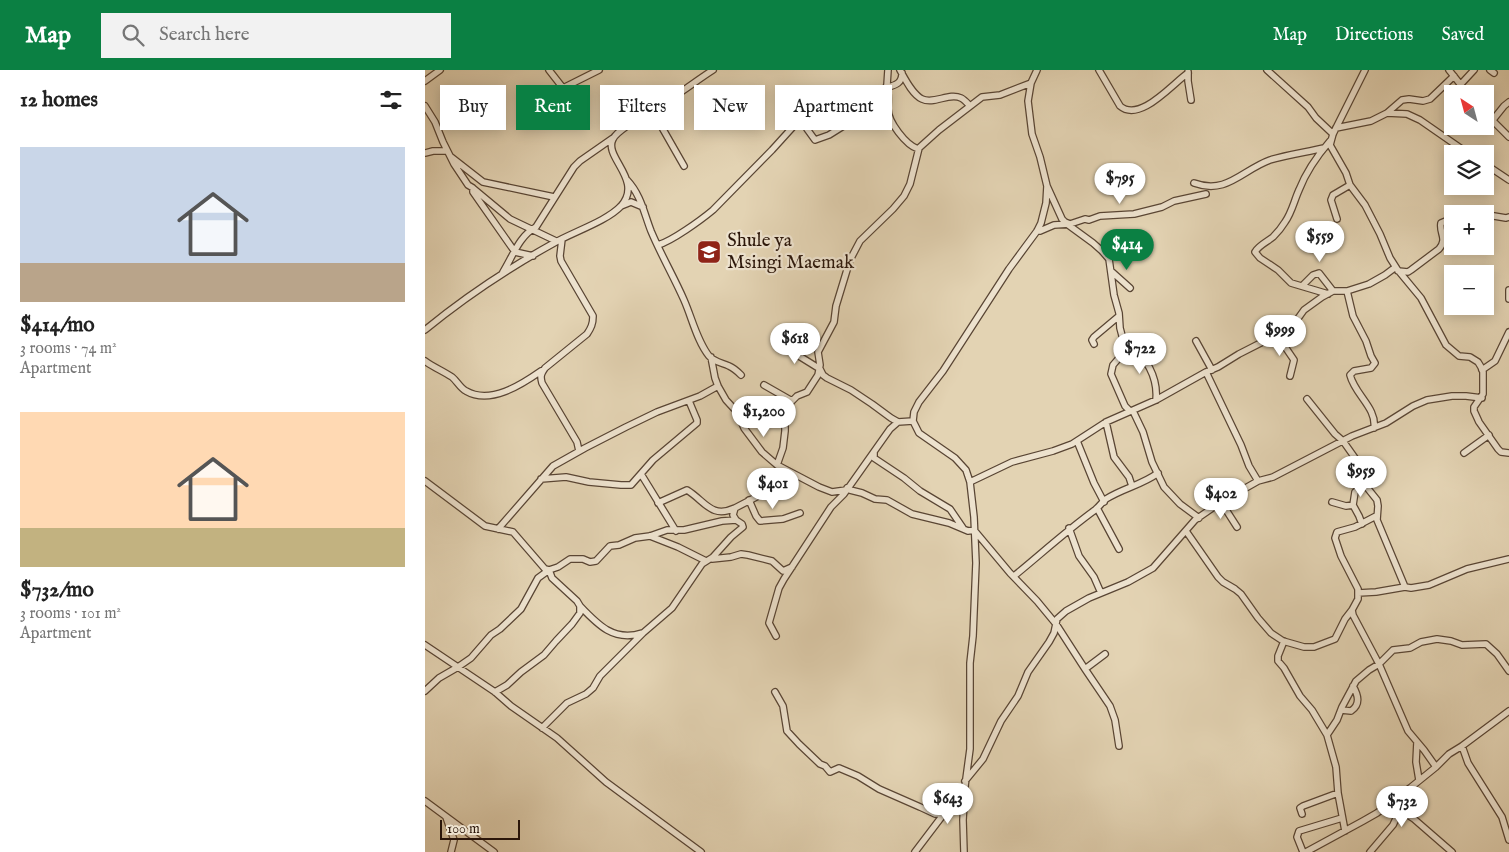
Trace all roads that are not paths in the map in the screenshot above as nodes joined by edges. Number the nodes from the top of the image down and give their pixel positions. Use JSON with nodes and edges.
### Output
{"nodes":[{"id":1,"x":440,"y":70,"type":"edge"},
{"id":2,"x":549,"y":70,"type":"edge"},
{"id":3,"x":599,"y":70,"type":"edge"},
{"id":4,"x":702,"y":70,"type":"edge"},
{"id":5,"x":713,"y":70,"type":"edge"},
{"id":6,"x":888,"y":70,"type":"edge"},
{"id":7,"x":1037,"y":70,"type":"edge"},
{"id":8,"x":1099,"y":70,"type":"edge"},
{"id":9,"x":1267,"y":70,"type":"edge"},
{"id":10,"x":1365,"y":70,"type":"edge"},
{"id":11,"x":1449,"y":70,"type":"edge"},
{"id":12,"x":1474,"y":70,"type":"edge"},
{"id":13,"x":1189,"y":71,"type":"edge"},
{"id":14,"x":901,"y":72,"type":"edge"},
{"id":15,"x":1454,"y":76,"type":"junction"},
{"id":16,"x":425,"y":81,"type":"edge"},
{"id":17,"x":697,"y":81,"type":"junction"},
{"id":18,"x":1031,"y":83,"type":"junction"},
{"id":19,"x":1461,"y":84,"type":"joint"},
{"id":20,"x":887,"y":85,"type":"edge"},
{"id":21,"x":891,"y":85,"type":"edge"},
{"id":22,"x":684,"y":89,"type":"edge"},
{"id":23,"x":1191,"y":100,"type":"dead end"},
{"id":24,"x":1509,"y":102,"type":"edge"},
{"id":25,"x":425,"y":106,"type":"edge"},
{"id":26,"x":970,"y":106,"type":"junction"},
{"id":27,"x":1387,"y":113,"type":"junction"},
{"id":28,"x":1494,"y":118,"type":"edge"},
{"id":29,"x":892,"y":119,"type":"edge"},
{"id":30,"x":1494,"y":123,"type":"edge"},
{"id":31,"x":622,"y":130,"type":"edge"},
{"id":32,"x":664,"y":130,"type":"edge"},
{"id":33,"x":790,"y":130,"type":"edge"},
{"id":34,"x":808,"y":130,"type":"edge"},
{"id":35,"x":837,"y":130,"type":"edge"},
{"id":36,"x":1335,"y":131,"type":"junction"},
{"id":37,"x":613,"y":138,"type":"junction"},
{"id":38,"x":1509,"y":138,"type":"edge"},
{"id":39,"x":1330,"y":141,"type":"junction"},
{"id":40,"x":1456,"y":145,"type":"edge"},
{"id":41,"x":1324,"y":148,"type":"junction"},
{"id":42,"x":918,"y":150,"type":"junction"},
{"id":43,"x":425,"y":153,"type":"edge"},
{"id":44,"x":448,"y":154,"type":"junction"},
{"id":45,"x":684,"y":166,"type":"dead end"},
{"id":46,"x":1494,"y":170,"type":"edge"},
{"id":47,"x":626,"y":178,"type":"junction"},
{"id":48,"x":1509,"y":180,"type":"edge"},
{"id":49,"x":1194,"y":183,"type":"dead end"},
{"id":50,"x":1350,"y":185,"type":"junction"},
{"id":51,"x":1047,"y":186,"type":"junction"},
{"id":52,"x":473,"y":188,"type":"junction"},
{"id":53,"x":1206,"y":194,"type":"dead end"},
{"id":54,"x":554,"y":197,"type":"junction"},
{"id":55,"x":621,"y":206,"type":"junction"},
{"id":56,"x":643,"y":206,"type":"junction"},
{"id":57,"x":1494,"y":216,"type":"edge"},
{"id":58,"x":1509,"y":217,"type":"edge"},
{"id":59,"x":1337,"y":219,"type":"dead end"},
{"id":60,"x":1444,"y":222,"type":"edge"},
{"id":61,"x":1068,"y":224,"type":"junction"},
{"id":62,"x":531,"y":230,"type":"junction"},
{"id":63,"x":1037,"y":230,"type":"junction"},
{"id":64,"x":559,"y":240,"type":"junction"},
{"id":65,"x":658,"y":245,"type":"junction"},
{"id":66,"x":515,"y":252,"type":"junction"},
{"id":67,"x":533,"y":256,"type":"junction"},
{"id":68,"x":1397,"y":270,"type":"junction"},
{"id":69,"x":1111,"y":271,"type":"junction"},
{"id":70,"x":502,"y":274,"type":"junction"},
{"id":71,"x":1302,"y":286,"type":"junction"},
{"id":72,"x":1130,"y":288,"type":"dead end"},
{"id":73,"x":1509,"y":290,"type":"edge"},
{"id":74,"x":1347,"y":291,"type":"junction"},
{"id":75,"x":1331,"y":292,"type":"junction"},
{"id":76,"x":1509,"y":299,"type":"edge"},
{"id":77,"x":1119,"y":316,"type":"junction"},
{"id":78,"x":431,"y":325,"type":"junction"},
{"id":79,"x":425,"y":330,"type":"edge"},
{"id":80,"x":1509,"y":332,"type":"edge"},
{"id":81,"x":1277,"y":335,"type":"junction"},
{"id":82,"x":425,"y":338,"type":"edge"},
{"id":83,"x":1196,"y":341,"type":"dead end"},
{"id":84,"x":783,"y":344,"type":"dead end"},
{"id":85,"x":1094,"y":344,"type":"dead end"},
{"id":86,"x":1125,"y":347,"type":"junction"},
{"id":87,"x":711,"y":357,"type":"junction"},
{"id":88,"x":425,"y":361,"type":"edge"},
{"id":89,"x":545,"y":368,"type":"junction"},
{"id":90,"x":819,"y":369,"type":"junction"},
{"id":91,"x":1482,"y":370,"type":"junction"},
{"id":92,"x":1209,"y":371,"type":"junction"},
{"id":93,"x":741,"y":376,"type":"dead end"},
{"id":94,"x":1290,"y":376,"type":"dead end"},
{"id":95,"x":718,"y":386,"type":"junction"},
{"id":96,"x":765,"y":386,"type":"dead end"},
{"id":97,"x":1482,"y":398,"type":"junction"},
{"id":98,"x":1307,"y":399,"type":"dead end"},
{"id":99,"x":689,"y":400,"type":"junction"},
{"id":100,"x":1156,"y":400,"type":"junction"},
{"id":101,"x":792,"y":401,"type":"junction"},
{"id":102,"x":1132,"y":411,"type":"junction"},
{"id":103,"x":913,"y":421,"type":"junction"},
{"id":104,"x":898,"y":422,"type":"junction"},
{"id":105,"x":1106,"y":422,"type":"junction"},
{"id":106,"x":1374,"y":428,"type":"junction"},
{"id":107,"x":1489,"y":435,"type":"junction"},
{"id":108,"x":1077,"y":441,"type":"junction"},
{"id":109,"x":1343,"y":441,"type":"junction"},
{"id":110,"x":579,"y":452,"type":"junction"},
{"id":111,"x":874,"y":452,"type":"junction"},
{"id":112,"x":1464,"y":453,"type":"dead end"},
{"id":113,"x":1509,"y":453,"type":"edge"},
{"id":114,"x":777,"y":466,"type":"junction"},
{"id":115,"x":1158,"y":473,"type":"junction"},
{"id":116,"x":641,"y":474,"type":"junction"},
{"id":117,"x":541,"y":478,"type":"junction"},
{"id":118,"x":425,"y":481,"type":"edge"},
{"id":119,"x":1258,"y":481,"type":"junction"},
{"id":120,"x":770,"y":482,"type":"dead end"},
{"id":121,"x":970,"y":482,"type":"junction"},
{"id":122,"x":1365,"y":484,"type":"junction"},
{"id":123,"x":1132,"y":486,"type":"junction"},
{"id":124,"x":846,"y":489,"type":"junction"},
{"id":125,"x":749,"y":500,"type":"junction"},
{"id":126,"x":1104,"y":502,"type":"junction"},
{"id":127,"x":1221,"y":502,"type":"junction"},
{"id":128,"x":1332,"y":502,"type":"dead end"},
{"id":129,"x":658,"y":503,"type":"junction"},
{"id":130,"x":1353,"y":505,"type":"junction"},
{"id":131,"x":1097,"y":508,"type":"junction"},
{"id":132,"x":734,"y":511,"type":"junction"},
{"id":133,"x":800,"y":513,"type":"dead end"},
{"id":134,"x":1377,"y":516,"type":"junction"},
{"id":135,"x":1199,"y":518,"type":"junction"},
{"id":136,"x":736,"y":520,"type":"junction"},
{"id":137,"x":722,"y":521,"type":"junction"},
{"id":138,"x":1362,"y":524,"type":"junction"},
{"id":139,"x":1237,"y":527,"type":"dead end"},
{"id":140,"x":1069,"y":528,"type":"junction"},
{"id":141,"x":498,"y":529,"type":"junction"},
{"id":142,"x":963,"y":529,"type":"junction"},
{"id":143,"x":676,"y":530,"type":"junction"},
{"id":144,"x":974,"y":530,"type":"junction"},
{"id":145,"x":1186,"y":531,"type":"junction"},
{"id":146,"x":650,"y":536,"type":"junction"},
{"id":147,"x":1119,"y":549,"type":"dead end"},
{"id":148,"x":1509,"y":558,"type":"edge"},
{"id":149,"x":708,"y":560,"type":"junction"},
{"id":150,"x":792,"y":567,"type":"junction"},
{"id":151,"x":549,"y":570,"type":"junction"},
{"id":152,"x":1014,"y":576,"type":"junction"},
{"id":153,"x":1405,"y":587,"type":"junction"},
{"id":154,"x":1101,"y":593,"type":"junction"},
{"id":155,"x":1359,"y":593,"type":"junction"},
{"id":156,"x":580,"y":606,"type":"junction"},
{"id":157,"x":1352,"y":610,"type":"junction"},
{"id":158,"x":1056,"y":624,"type":"junction"},
{"id":159,"x":643,"y":633,"type":"junction"},
{"id":160,"x":777,"y":636,"type":"dead end"},
{"id":161,"x":1284,"y":641,"type":"junction"},
{"id":162,"x":425,"y":645,"type":"edge"},
{"id":163,"x":1105,"y":654,"type":"dead end"},
{"id":164,"x":1379,"y":664,"type":"junction"},
{"id":165,"x":458,"y":667,"type":"junction"},
{"id":166,"x":1085,"y":669,"type":"junction"},
{"id":167,"x":1509,"y":671,"type":"edge"},
{"id":168,"x":1353,"y":686,"type":"junction"},
{"id":169,"x":425,"y":691,"type":"edge"},
{"id":170,"x":495,"y":692,"type":"junction"},
{"id":171,"x":775,"y":692,"type":"dead end"},
{"id":172,"x":1341,"y":710,"type":"junction"},
{"id":173,"x":1509,"y":711,"type":"edge"},
{"id":174,"x":542,"y":728,"type":"junction"},
{"id":175,"x":1327,"y":735,"type":"junction"},
{"id":176,"x":1417,"y":742,"type":"junction"},
{"id":177,"x":1119,"y":746,"type":"dead end"},
{"id":178,"x":1462,"y":746,"type":"junction"},
{"id":179,"x":1436,"y":767,"type":"junction"},
{"id":180,"x":1419,"y":780,"type":"junction"},
{"id":181,"x":965,"y":783,"type":"junction"},
{"id":182,"x":1410,"y":788,"type":"junction"},
{"id":183,"x":1337,"y":793,"type":"junction"},
{"id":184,"x":425,"y":801,"type":"edge"},
{"id":185,"x":1400,"y":810,"type":"junction"},
{"id":186,"x":943,"y":814,"type":"junction"},
{"id":187,"x":1302,"y":814,"type":"dead end"},
{"id":188,"x":446,"y":817,"type":"junction"},
{"id":189,"x":1342,"y":818,"type":"junction"},
{"id":190,"x":1345,"y":832,"type":"junction"},
{"id":191,"x":1509,"y":840,"type":"edge"},
{"id":192,"x":451,"y":852,"type":"edge"},
{"id":193,"x":494,"y":852,"type":"edge"},
{"id":194,"x":701,"y":852,"type":"edge"},
{"id":195,"x":915,"y":852,"type":"edge"},
{"id":196,"x":964,"y":852,"type":"edge"},
{"id":197,"x":1304,"y":852,"type":"edge"},
{"id":198,"x":1370,"y":852,"type":"edge"},
{"id":199,"x":1452,"y":852,"type":"edge"}],
"edges":[{"from":1,"to":16,"type":"street"},
{"from":2,"to":3,"type":"street"},
{"from":4,"to":17,"type":"street"},
{"from":5,"to":17,"type":"street"},
{"from":6,"to":20,"type":"street"},
{"from":7,"to":18,"type":"street"},
{"from":8,"to":13,"type":"street"},
{"from":9,"to":36,"type":"street"},
{"from":10,"to":36,"type":"street"},
{"from":11,"to":15,"type":"street"},
{"from":12,"to":19,"type":"street"},
{"from":13,"to":23,"type":"street"},
{"from":14,"to":21,"type":"street"},
{"from":14,"to":26,"type":"street"},
{"from":15,"to":19,"type":"street"},
{"from":15,"to":27,"type":"street"},
{"from":17,"to":22,"type":"street"},
{"from":18,"to":26,"type":"street"},
{"from":18,"to":51,"type":"street"},
{"from":24,"to":28,"type":"street"},
{"from":25,"to":44,"type":"street"},
{"from":26,"to":42,"type":"street"},
{"from":27,"to":36,"type":"street"},
{"from":27,"to":40,"type":"street"},
{"from":29,"to":42,"type":"street"},
{"from":30,"to":38,"type":"street"},
{"from":31,"to":37,"type":"street"},
{"from":32,"to":45,"type":"street"},
{"from":33,"to":65,"type":"street"},
{"from":34,"to":35,"type":"street"},
{"from":36,"to":39,"type":"street"},
{"from":37,"to":47,"type":"street"},
{"from":37,"to":54,"type":"street"},
{"from":39,"to":41,"type":"street"},
{"from":39,"to":50,"type":"street"},
{"from":41,"to":49,"type":"street"},
{"from":41,"to":71,"type":"street"},
{"from":42,"to":90,"type":"street"},
{"from":43,"to":44,"type":"street"},
{"from":44,"to":52,"type":"street"},
{"from":44,"to":54,"type":"street"},
{"from":46,"to":48,"type":"street"},
{"from":47,"to":55,"type":"street"},
{"from":47,"to":56,"type":"street"},
{"from":50,"to":59,"type":"street"},
{"from":50,"to":68,"type":"street"},
{"from":51,"to":61,"type":"street"},
{"from":51,"to":63,"type":"street"},
{"from":52,"to":62,"type":"street"},
{"from":52,"to":66,"type":"street"},
{"from":53,"to":61,"type":"street"},
{"from":54,"to":62,"type":"street"},
{"from":55,"to":56,"type":"street"},
{"from":55,"to":64,"type":"street"},
{"from":56,"to":65,"type":"street"},
{"from":57,"to":58,"type":"street"},
{"from":60,"to":68,"type":"street"},
{"from":61,"to":63,"type":"street"},
{"from":61,"to":69,"type":"street"},
{"from":62,"to":64,"type":"street"},
{"from":62,"to":66,"type":"street"},
{"from":63,"to":103,"type":"street"},
{"from":64,"to":67,"type":"street"},
{"from":64,"to":89,"type":"street"},
{"from":65,"to":87,"type":"street"},
{"from":66,"to":67,"type":"street"},
{"from":66,"to":70,"type":"street"},
{"from":67,"to":70,"type":"street"},
{"from":68,"to":74,"type":"street"},
{"from":68,"to":91,"type":"street"},
{"from":69,"to":72,"type":"street"},
{"from":69,"to":77,"type":"street"},
{"from":70,"to":78,"type":"street"},
{"from":71,"to":75,"type":"street"},
{"from":71,"to":75,"type":"street"},
{"from":73,"to":76,"type":"street"},
{"from":74,"to":75,"type":"street"},
{"from":74,"to":106,"type":"street"},
{"from":75,"to":81,"type":"street"},
{"from":77,"to":85,"type":"street"},
{"from":77,"to":86,"type":"street"},
{"from":78,"to":79,"type":"street"},
{"from":78,"to":82,"type":"street"},
{"from":80,"to":91,"type":"street"},
{"from":81,"to":92,"type":"street"},
{"from":81,"to":94,"type":"street"},
{"from":83,"to":92,"type":"street"},
{"from":84,"to":90,"type":"street"},
{"from":86,"to":100,"type":"street"},
{"from":86,"to":102,"type":"street"},
{"from":87,"to":93,"type":"street"},
{"from":87,"to":95,"type":"street"},
{"from":88,"to":89,"type":"street"},
{"from":89,"to":110,"type":"street"},
{"from":90,"to":101,"type":"street"},
{"from":90,"to":104,"type":"street"},
{"from":91,"to":97,"type":"street"},
{"from":92,"to":100,"type":"street"},
{"from":92,"to":119,"type":"street"},
{"from":95,"to":99,"type":"street"},
{"from":95,"to":114,"type":"street"},
{"from":96,"to":101,"type":"street"},
{"from":97,"to":106,"type":"street"},
{"from":97,"to":107,"type":"street"},
{"from":98,"to":109,"type":"street"},
{"from":99,"to":110,"type":"street"},
{"from":99,"to":116,"type":"street"},
{"from":100,"to":102,"type":"street"},
{"from":101,"to":114,"type":"street"},
{"from":102,"to":105,"type":"street"},
{"from":102,"to":115,"type":"street"},
{"from":103,"to":104,"type":"street"},
{"from":103,"to":121,"type":"street"},
{"from":104,"to":111,"type":"street"},
{"from":105,"to":108,"type":"street"},
{"from":105,"to":123,"type":"street"},
{"from":106,"to":109,"type":"street"},
{"from":107,"to":112,"type":"street"},
{"from":107,"to":113,"type":"street"},
{"from":108,"to":121,"type":"street"},
{"from":108,"to":126,"type":"street"},
{"from":109,"to":119,"type":"street"},
{"from":109,"to":122,"type":"street"},
{"from":110,"to":117,"type":"street"},
{"from":111,"to":124,"type":"street"},
{"from":111,"to":142,"type":"street"},
{"from":114,"to":124,"type":"street"},
{"from":115,"to":123,"type":"street"},
{"from":115,"to":135,"type":"street"},
{"from":116,"to":117,"type":"street"},
{"from":116,"to":129,"type":"street"},
{"from":117,"to":141,"type":"street"},
{"from":118,"to":141,"type":"street"},
{"from":119,"to":127,"type":"street"},
{"from":120,"to":125,"type":"street"},
{"from":121,"to":144,"type":"street"},
{"from":122,"to":130,"type":"street"},
{"from":122,"to":134,"type":"street"},
{"from":123,"to":126,"type":"street"},
{"from":124,"to":142,"type":"street"},
{"from":124,"to":150,"type":"street"},
{"from":125,"to":132,"type":"street"},
{"from":125,"to":133,"type":"street"},
{"from":126,"to":131,"type":"street"},
{"from":127,"to":135,"type":"street"},
{"from":127,"to":139,"type":"street"},
{"from":128,"to":130,"type":"street"},
{"from":129,"to":132,"type":"street"},
{"from":129,"to":143,"type":"street"},
{"from":130,"to":138,"type":"street"},
{"from":131,"to":140,"type":"street"},
{"from":131,"to":147,"type":"street"},
{"from":132,"to":136,"type":"street"},
{"from":132,"to":137,"type":"street"},
{"from":134,"to":138,"type":"street"},
{"from":134,"to":153,"type":"street"},
{"from":135,"to":145,"type":"street"},
{"from":136,"to":137,"type":"street"},
{"from":136,"to":149,"type":"street"},
{"from":137,"to":143,"type":"street"},
{"from":138,"to":155,"type":"street"},
{"from":140,"to":152,"type":"street"},
{"from":140,"to":154,"type":"street"},
{"from":141,"to":151,"type":"street"},
{"from":142,"to":144,"type":"street"},
{"from":143,"to":146,"type":"street"},
{"from":144,"to":152,"type":"street"},
{"from":144,"to":181,"type":"street"},
{"from":145,"to":154,"type":"street"},
{"from":145,"to":161,"type":"street"},
{"from":146,"to":149,"type":"street"},
{"from":146,"to":151,"type":"street"},
{"from":148,"to":153,"type":"street"},
{"from":149,"to":150,"type":"street"},
{"from":149,"to":159,"type":"street"},
{"from":150,"to":160,"type":"street"},
{"from":151,"to":156,"type":"street"},
{"from":151,"to":165,"type":"street"},
{"from":152,"to":158,"type":"street"},
{"from":153,"to":155,"type":"street"},
{"from":154,"to":158,"type":"street"},
{"from":155,"to":157,"type":"street"},
{"from":156,"to":159,"type":"street"},
{"from":156,"to":170,"type":"street"},
{"from":157,"to":161,"type":"street"},
{"from":157,"to":164,"type":"street"},
{"from":158,"to":166,"type":"street"},
{"from":158,"to":181,"type":"street"},
{"from":159,"to":174,"type":"street"},
{"from":161,"to":175,"type":"street"},
{"from":162,"to":165,"type":"street"},
{"from":163,"to":166,"type":"street"},
{"from":164,"to":167,"type":"street"},
{"from":164,"to":168,"type":"street"},
{"from":164,"to":176,"type":"street"},
{"from":165,"to":169,"type":"street"},
{"from":165,"to":170,"type":"street"},
{"from":166,"to":177,"type":"street"},
{"from":168,"to":172,"type":"street"},
{"from":168,"to":172,"type":"street"},
{"from":170,"to":174,"type":"street"},
{"from":171,"to":186,"type":"street"},
{"from":172,"to":175,"type":"street"},
{"from":173,"to":178,"type":"street"},
{"from":174,"to":194,"type":"street"},
{"from":175,"to":183,"type":"street"},
{"from":176,"to":179,"type":"street"},
{"from":176,"to":180,"type":"street"},
{"from":178,"to":179,"type":"street"},
{"from":178,"to":191,"type":"street"},
{"from":179,"to":180,"type":"street"},
{"from":180,"to":182,"type":"street"},
{"from":181,"to":186,"type":"street"},
{"from":181,"to":196,"type":"street"},
{"from":182,"to":185,"type":"street"},
{"from":182,"to":190,"type":"street"},
{"from":183,"to":187,"type":"street"},
{"from":183,"to":189,"type":"street"},
{"from":184,"to":188,"type":"street"},
{"from":185,"to":198,"type":"street"},
{"from":185,"to":199,"type":"street"},
{"from":186,"to":195,"type":"street"},
{"from":188,"to":192,"type":"street"},
{"from":188,"to":193,"type":"street"},
{"from":189,"to":190,"type":"street"},
{"from":189,"to":197,"type":"street"},
{"from":190,"to":197,"type":"street"}]}
